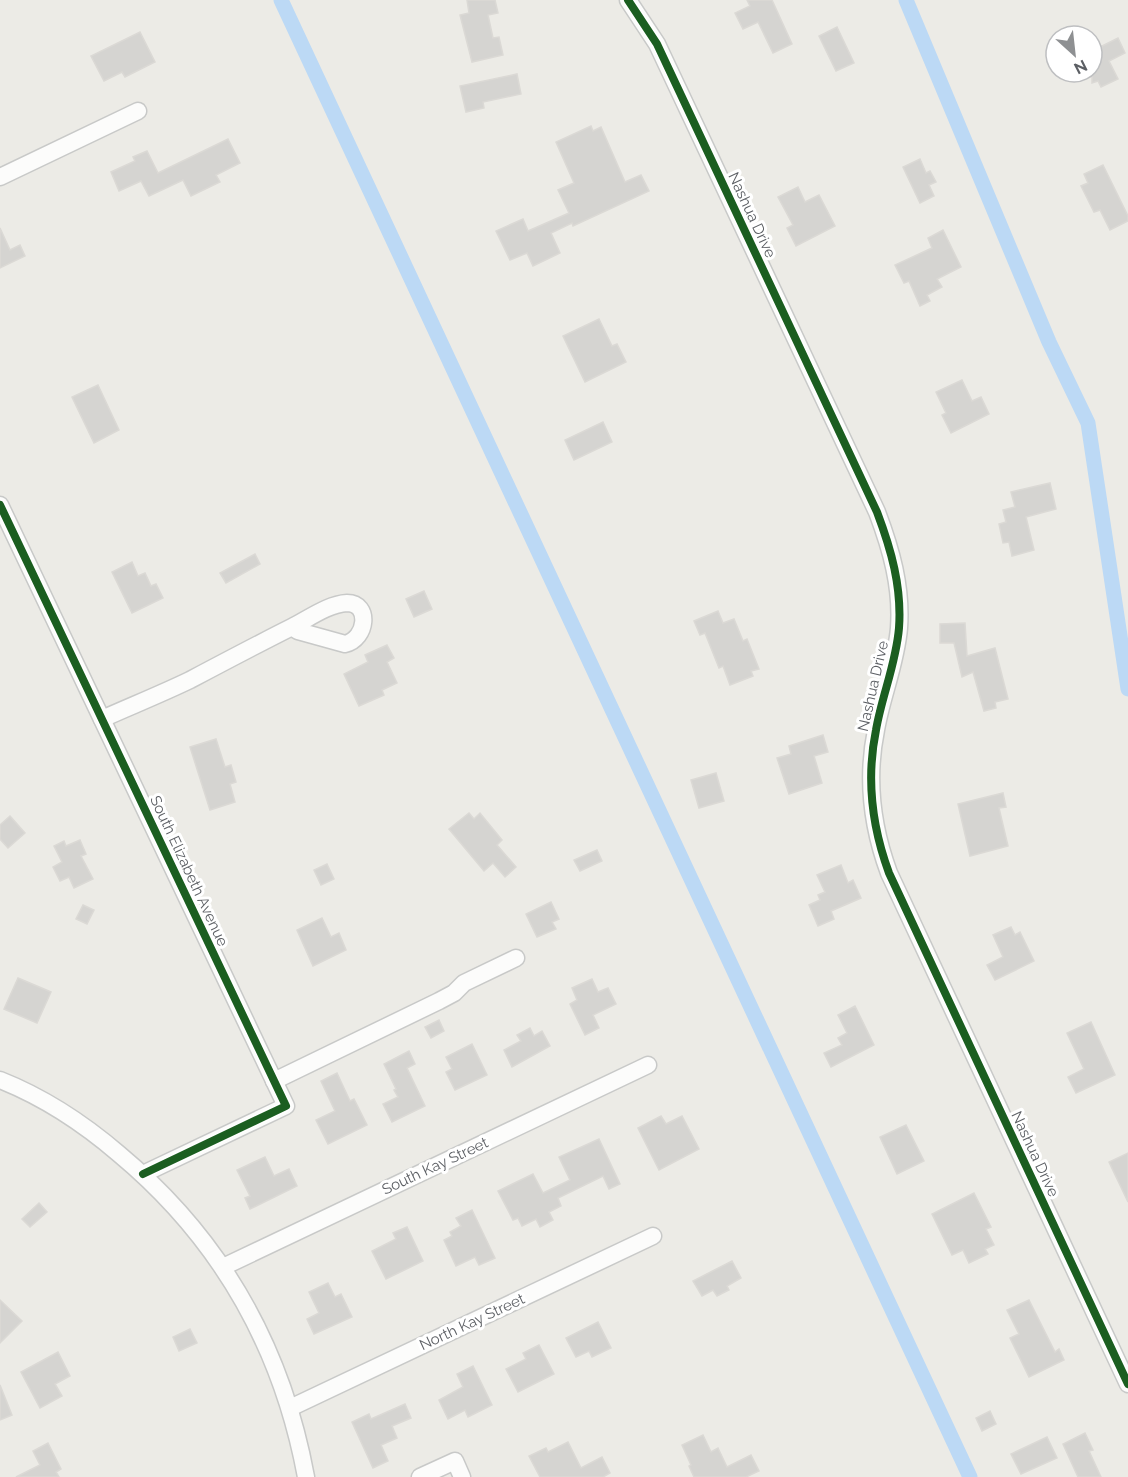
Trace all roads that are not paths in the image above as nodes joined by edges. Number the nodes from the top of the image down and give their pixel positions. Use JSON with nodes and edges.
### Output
{"nodes":[{"id":1,"x":628,"y":0,"type":"edge"},
{"id":2,"x":138,"y":111,"type":"dead end"},
{"id":3,"x":0,"y":177,"type":"edge"},
{"id":4,"x":0,"y":505,"type":"edge"},
{"id":5,"x":292,"y":627,"type":"dead end"},
{"id":6,"x":102,"y":719,"type":"junction"},
{"id":7,"x":516,"y":958,"type":"dead end"},
{"id":8,"x":648,"y":1065,"type":"dead end"},
{"id":9,"x":0,"y":1080,"type":"edge"},
{"id":10,"x":274,"y":1081,"type":"junction"},
{"id":11,"x":143,"y":1174,"type":"junction"},
{"id":12,"x":653,"y":1236,"type":"dead end"},
{"id":13,"x":223,"y":1267,"type":"junction"},
{"id":14,"x":1128,"y":1384,"type":"edge"},
{"id":15,"x":290,"y":1408,"type":"junction"},
{"id":16,"x":306,"y":1477,"type":"edge"},
{"id":17,"x":420,"y":1477,"type":"edge"},
{"id":18,"x":462,"y":1477,"type":"edge"}],
"edges":[{"from":1,"to":14,"type":"street","name":"Nashua Drive"},
{"from":2,"to":3,"type":"street"},
{"from":4,"to":6,"type":"street","name":"South Elizabeth Avenue"},
{"from":5,"to":6,"type":"street"},
{"from":6,"to":10,"type":"street","name":"South Elizabeth Avenue"},
{"from":7,"to":10,"type":"street"},
{"from":8,"to":13,"type":"street","name":"South Kay Street"},
{"from":9,"to":11,"type":"street"},
{"from":10,"to":11,"type":"street","name":"South Elizabeth Avenue"},
{"from":11,"to":13,"type":"street"},
{"from":12,"to":15,"type":"street","name":"North Kay Street"},
{"from":13,"to":15,"type":"street"},
{"from":15,"to":16,"type":"street"},
{"from":17,"to":18,"type":"street"}]}
